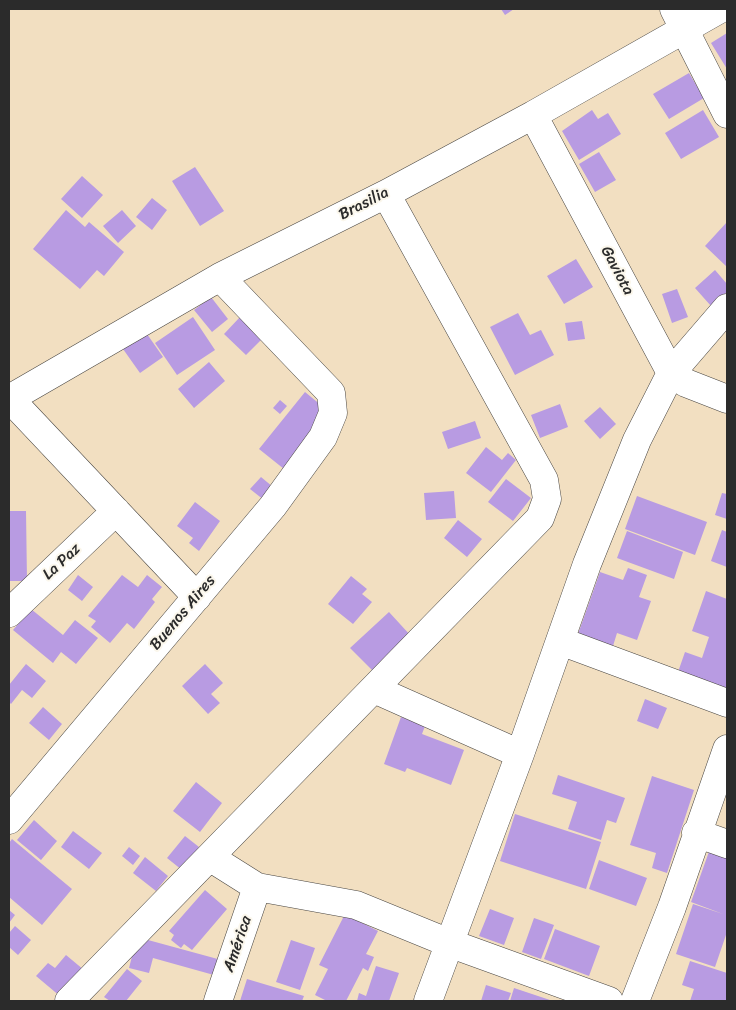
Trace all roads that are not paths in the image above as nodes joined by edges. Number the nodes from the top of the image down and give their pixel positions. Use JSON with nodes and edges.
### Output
{"nodes":[{"id":1,"x":720,"y":9,"type":"edge"},
{"id":2,"x":679,"y":18,"type":"edge"},
{"id":3,"x":727,"y":114,"type":"edge"},
{"id":4,"x":533,"y":115,"type":"junction"},
{"id":5,"x":386,"y":194,"type":"junction"},
{"id":6,"x":220,"y":277,"type":"junction"},
{"id":7,"x":727,"y":308,"type":"edge"},
{"id":8,"x":671,"y":374,"type":"junction"},
{"id":9,"x":9,"y":399,"type":"edge"},
{"id":10,"x":727,"y":399,"type":"edge"},
{"id":11,"x":116,"y":511,"type":"junction"},
{"id":12,"x":197,"y":597,"type":"junction"},
{"id":13,"x":9,"y":613,"type":"edge"},
{"id":14,"x":560,"y":641,"type":"junction"},
{"id":15,"x":374,"y":689,"type":"junction"},
{"id":16,"x":727,"y":703,"type":"edge"},
{"id":17,"x":727,"y":749,"type":"edge"},
{"id":18,"x":520,"y":754,"type":"junction"},
{"id":19,"x":9,"y":820,"type":"edge"},
{"id":20,"x":696,"y":833,"type":"junction"},
{"id":21,"x":727,"y":844,"type":"edge"},
{"id":22,"x":211,"y":858,"type":"junction"},
{"id":23,"x":257,"y":887,"type":"junction"},
{"id":24,"x":449,"y":943,"type":"junction"},
{"id":25,"x":69,"y":1001,"type":"edge"},
{"id":26,"x":218,"y":1001,"type":"edge"},
{"id":27,"x":428,"y":1001,"type":"edge"},
{"id":28,"x":609,"y":1001,"type":"edge"},
{"id":29,"x":635,"y":1001,"type":"edge"}],
"edges":[{"from":1,"to":2,"type":"street","name":"Brasilia"},
{"from":2,"to":3,"type":"street"},
{"from":2,"to":4,"type":"street","name":"Brasilia"},
{"from":4,"to":5,"type":"street","name":"Brasilia"},
{"from":4,"to":8,"type":"street","name":"Gaviota"},
{"from":5,"to":6,"type":"street","name":"Brasilia"},
{"from":5,"to":15,"type":"street"},
{"from":6,"to":9,"type":"street","name":"Brasilia"},
{"from":6,"to":12,"type":"street","name":"Buenos Aires"},
{"from":7,"to":8,"type":"street"},
{"from":8,"to":10,"type":"street"},
{"from":8,"to":14,"type":"street"},
{"from":9,"to":11,"type":"street"},
{"from":11,"to":12,"type":"street"},
{"from":11,"to":13,"type":"street","name":"La Paz"},
{"from":12,"to":19,"type":"street","name":"Buenos Aires"},
{"from":14,"to":16,"type":"street"},
{"from":14,"to":18,"type":"street"},
{"from":15,"to":18,"type":"street"},
{"from":15,"to":22,"type":"street"},
{"from":17,"to":20,"type":"street"},
{"from":18,"to":24,"type":"street"},
{"from":20,"to":21,"type":"street"},
{"from":20,"to":29,"type":"street"},
{"from":22,"to":23,"type":"street"},
{"from":22,"to":25,"type":"street"},
{"from":23,"to":24,"type":"street"},
{"from":23,"to":26,"type":"street","name":"América"},
{"from":24,"to":27,"type":"street"},
{"from":24,"to":28,"type":"street"}]}
